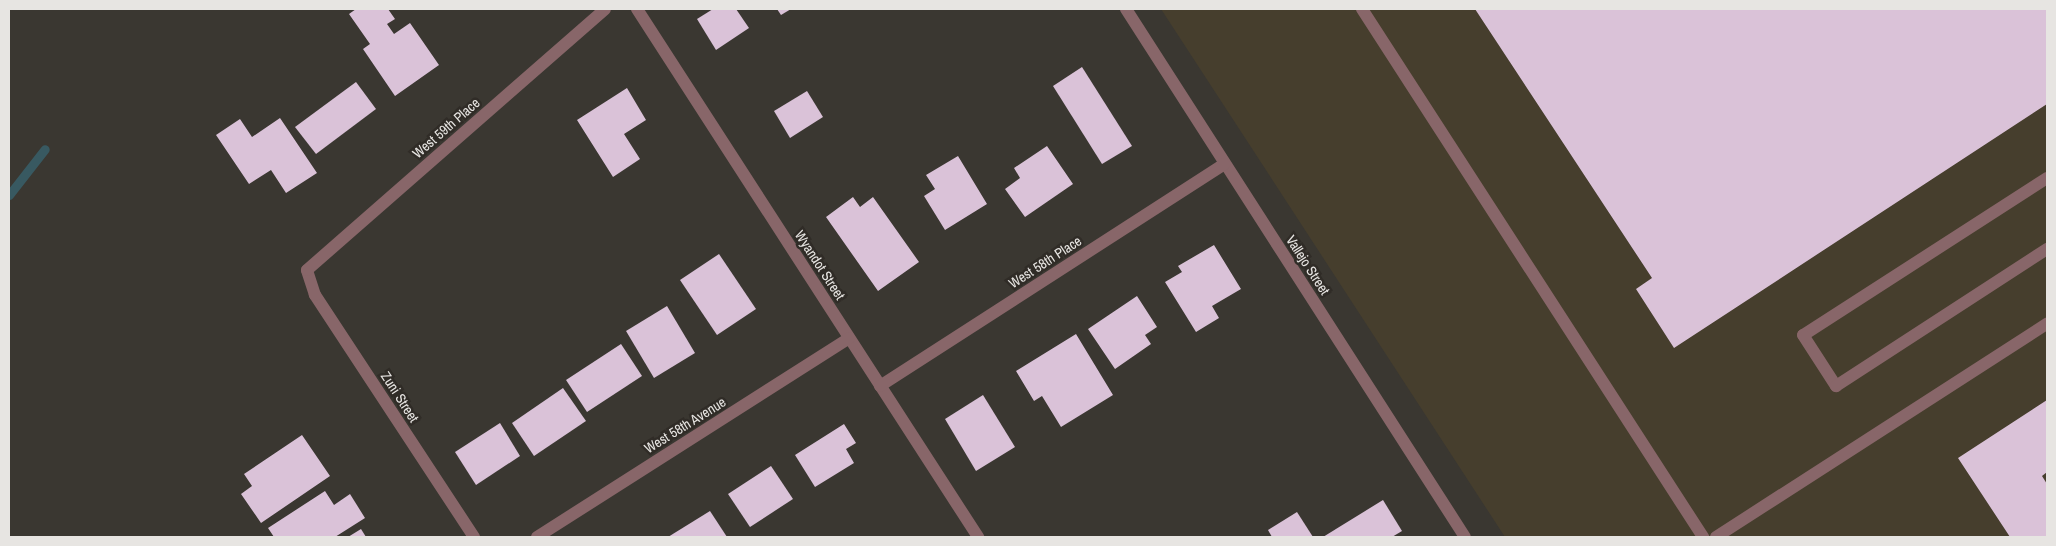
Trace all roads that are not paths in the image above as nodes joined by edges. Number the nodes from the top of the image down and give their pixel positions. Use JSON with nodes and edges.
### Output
{"nodes":[{"id":1,"x":605,"y":9,"type":"edge"},
{"id":2,"x":637,"y":9,"type":"edge"},
{"id":3,"x":1126,"y":9,"type":"edge"},
{"id":4,"x":1362,"y":9,"type":"edge"},
{"id":5,"x":1225,"y":164,"type":"junction"},
{"id":6,"x":2047,"y":178,"type":"edge"},
{"id":7,"x":2047,"y":249,"type":"edge"},
{"id":8,"x":307,"y":270,"type":"joint"},
{"id":9,"x":2047,"y":324,"type":"edge"},
{"id":10,"x":849,"y":338,"type":"junction"},
{"id":11,"x":880,"y":386,"type":"junction"},
{"id":12,"x":474,"y":537,"type":"edge"},
{"id":13,"x":537,"y":537,"type":"edge"},
{"id":14,"x":978,"y":537,"type":"edge"},
{"id":15,"x":1465,"y":537,"type":"edge"},
{"id":16,"x":1703,"y":537,"type":"edge"},
{"id":17,"x":1716,"y":537,"type":"edge"}],
"edges":[{"from":1,"to":8,"type":"street","name":"West 59th Place"},
{"from":2,"to":10,"type":"street","name":"Wyandot Street"},
{"from":3,"to":5,"type":"street","name":"Vallejo Street"},
{"from":4,"to":16,"type":"street"},
{"from":5,"to":11,"type":"street","name":"West 58th Place"},
{"from":5,"to":15,"type":"street","name":"Vallejo Street"},
{"from":6,"to":7,"type":"street"},
{"from":8,"to":12,"type":"street","name":"Zuni Street"},
{"from":9,"to":17,"type":"street"},
{"from":10,"to":11,"type":"street","name":"Wyandot Street"},
{"from":10,"to":13,"type":"street","name":"West 58th Avenue"},
{"from":11,"to":14,"type":"street","name":"Wyandot Street"}]}
